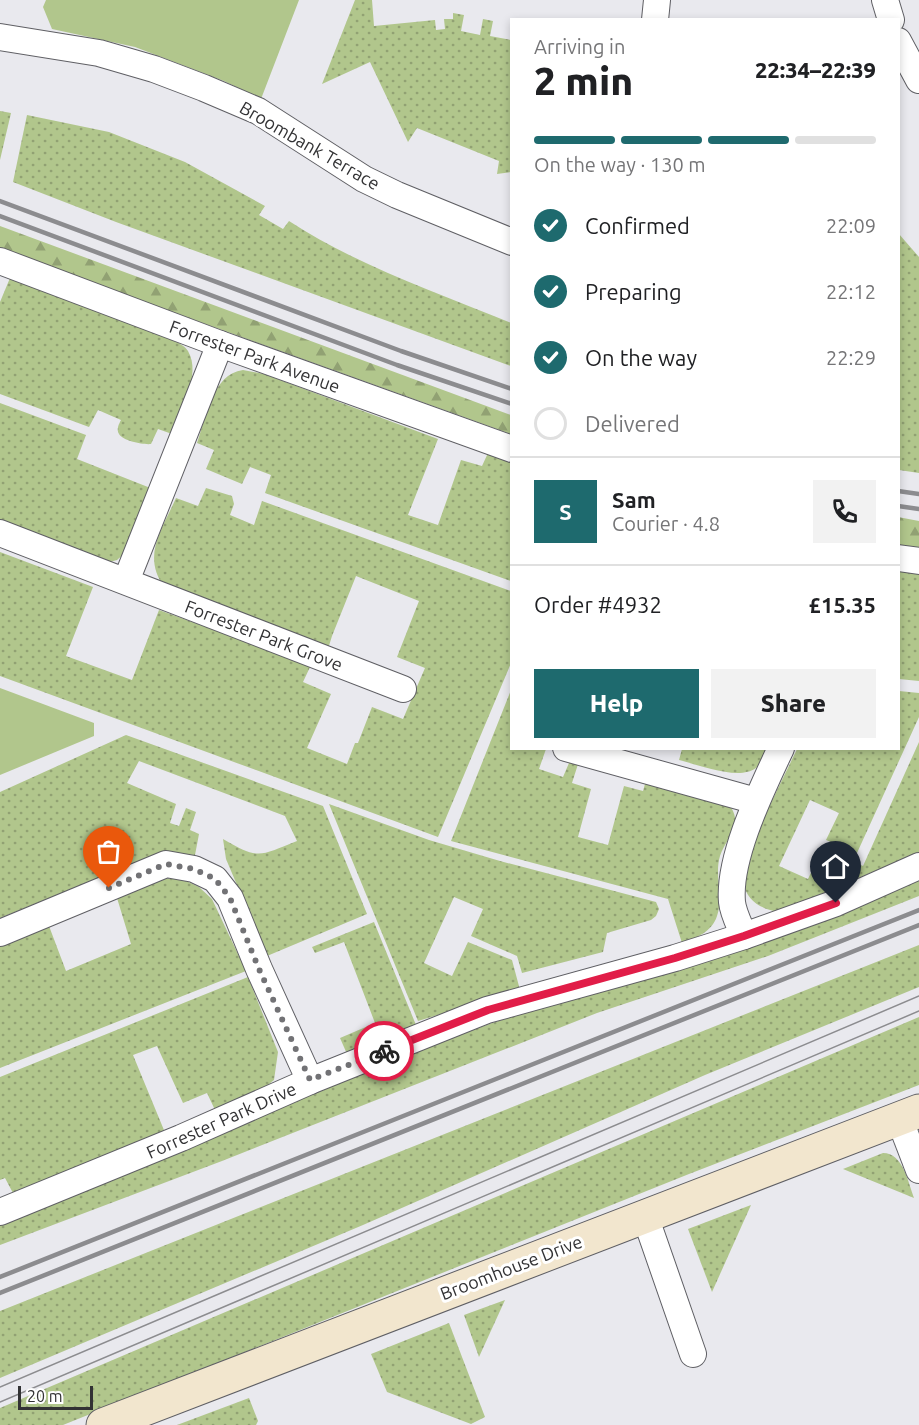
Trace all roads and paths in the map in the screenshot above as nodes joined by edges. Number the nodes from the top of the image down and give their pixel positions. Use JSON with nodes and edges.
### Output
{"nodes":[{"id":1,"x":657,"y":0,"type":"edge"},
{"id":2,"x":885,"y":0,"type":"edge"},
{"id":3,"x":655,"y":18,"type":"edge"},
{"id":4,"x":890,"y":18,"type":"edge"},
{"id":5,"x":0,"y":37,"type":"edge"},
{"id":6,"x":900,"y":44,"type":"edge"},
{"id":7,"x":919,"y":80,"type":"edge"},
{"id":8,"x":510,"y":241,"type":"edge"},
{"id":9,"x":0,"y":261,"type":"edge"},
{"id":10,"x":220,"y":344,"type":"junction"},
{"id":11,"x":510,"y":447,"type":"edge"},
{"id":12,"x":0,"y":533,"type":"edge"},
{"id":13,"x":900,"y":558,"type":"edge"},
{"id":14,"x":919,"y":561,"type":"edge"},
{"id":15,"x":126,"y":581,"type":"junction"},
{"id":16,"x":403,"y":689,"type":"dead end"},
{"id":17,"x":573,"y":750,"type":"edge"},
{"id":18,"x":780,"y":750,"type":"edge"},
{"id":19,"x":756,"y":801,"type":"junction"},
{"id":20,"x":919,"y":866,"type":"edge"},
{"id":21,"x":0,"y":933,"type":"edge"},
{"id":22,"x":744,"y":936,"type":"junction"},
{"id":23,"x":310,"y":1080,"type":"junction"},
{"id":24,"x":909,"y":1115,"type":"edge"},
{"id":25,"x":919,"y":1170,"type":"edge"},
{"id":26,"x":0,"y":1212,"type":"edge"},
{"id":27,"x":645,"y":1216,"type":"junction"},
{"id":28,"x":693,"y":1354,"type":"dead end"},
{"id":29,"x":103,"y":1425,"type":"edge"}],
"edges":[{"from":1,"to":3,"type":"street"},
{"from":2,"to":4,"type":"street"},
{"from":5,"to":8,"type":"street","name":"Broombank Terrace"},
{"from":6,"to":7,"type":"street"},
{"from":9,"to":10,"type":"street","name":"Forrester Park Avenue"},
{"from":10,"to":11,"type":"street","name":"Forrester Park Avenue"},
{"from":10,"to":15,"type":"street"},
{"from":12,"to":15,"type":"street","name":"Forrester Park Grove"},
{"from":13,"to":14,"type":"street"},
{"from":15,"to":16,"type":"street","name":"Forrester Park Grove"},
{"from":17,"to":19,"type":"street"},
{"from":18,"to":19,"type":"street"},
{"from":19,"to":22,"type":"street"},
{"from":20,"to":22,"type":"street","name":"Forrester Park Drive"},
{"from":21,"to":23,"type":"street"},
{"from":22,"to":23,"type":"street","name":"Forrester Park Drive"},
{"from":23,"to":26,"type":"street","name":"Forrester Park Drive"},
{"from":24,"to":25,"type":"street"},
{"from":24,"to":27,"type":"street","name":"Broomhouse Drive"},
{"from":27,"to":28,"type":"street"},
{"from":27,"to":29,"type":"street","name":"Broomhouse Drive"}]}
